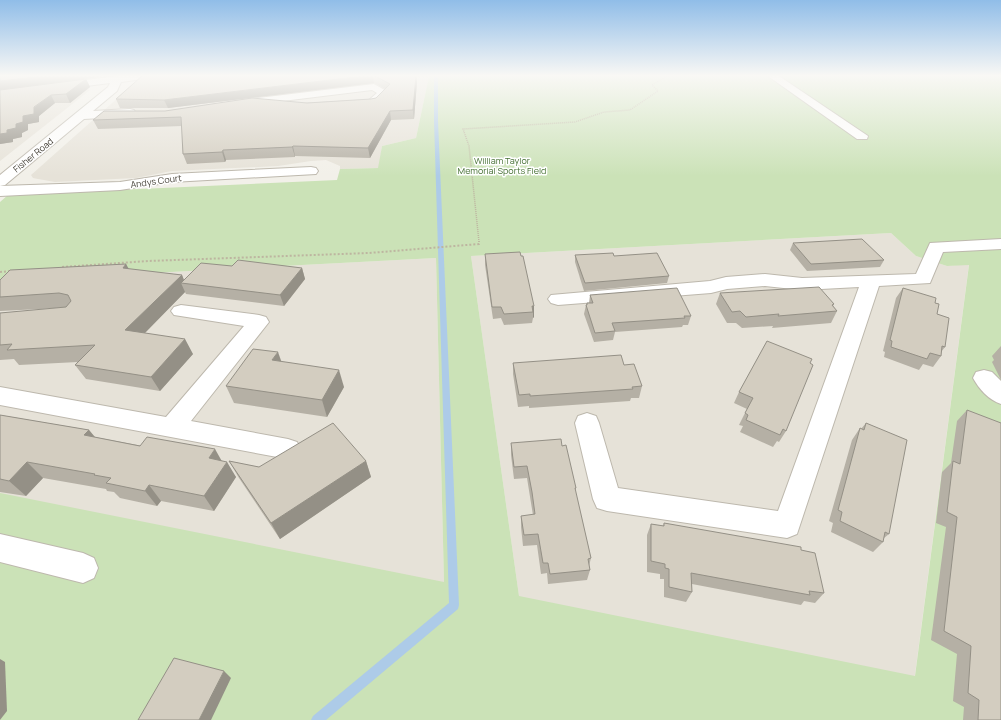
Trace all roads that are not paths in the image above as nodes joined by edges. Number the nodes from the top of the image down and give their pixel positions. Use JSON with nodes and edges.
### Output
{"nodes":[{"id":1,"x":89,"y":110,"type":"edge"},
{"id":2,"x":823,"y":110,"type":"edge"},
{"id":3,"x":140,"y":113,"type":"edge"},
{"id":4,"x":83,"y":115,"type":"junction"},
{"id":5,"x":862,"y":136,"type":"dead end"},
{"id":6,"x":311,"y":171,"type":"dead end"},
{"id":7,"x":0,"y":182,"type":"edge"},
{"id":8,"x":0,"y":191,"type":"edge"},
{"id":9,"x":1001,"y":244,"type":"edge"},
{"id":10,"x":871,"y":281,"type":"junction"},
{"id":11,"x":558,"y":299,"type":"dead end"},
{"id":12,"x":181,"y":311,"type":"dead end"},
{"id":13,"x":984,"y":378,"type":"dead end"},
{"id":14,"x":1001,"y":395,"type":"edge"},
{"id":15,"x":0,"y":396,"type":"edge"},
{"id":16,"x":587,"y":423,"type":"dead end"},
{"id":17,"x":172,"y":427,"type":"junction"},
{"id":18,"x":288,"y":449,"type":"edge"},
{"id":19,"x":0,"y":548,"type":"edge"},
{"id":20,"x":83,"y":568,"type":"dead end"}],
"edges":[{"from":1,"to":4,"type":"street","name":"Fisher Road"},
{"from":2,"to":5,"type":"street"},
{"from":3,"to":4,"type":"street"},
{"from":4,"to":7,"type":"street","name":"Fisher Road"},
{"from":6,"to":8,"type":"street","name":"Andys Court"},
{"from":9,"to":10,"type":"street"},
{"from":10,"to":11,"type":"street"},
{"from":10,"to":16,"type":"street"},
{"from":12,"to":17,"type":"street"},
{"from":13,"to":14,"type":"street"},
{"from":15,"to":17,"type":"street"},
{"from":17,"to":18,"type":"street"},
{"from":19,"to":20,"type":"street"}]}
